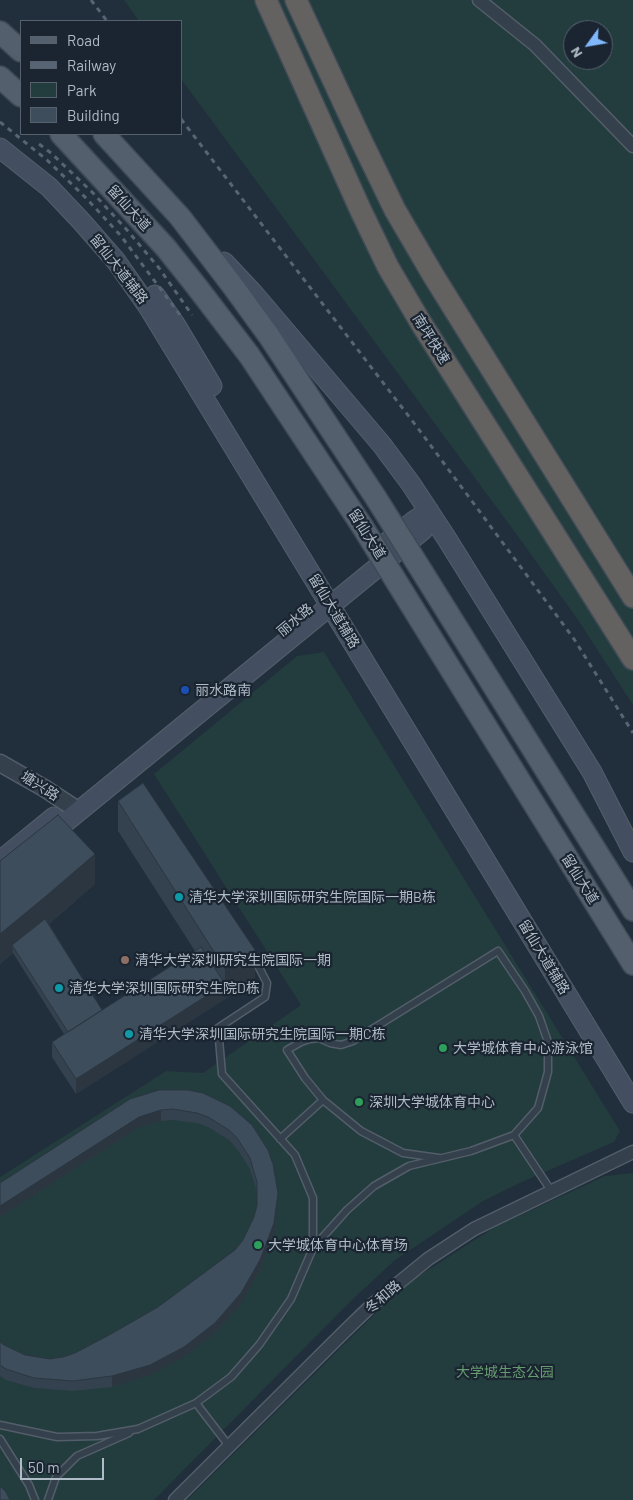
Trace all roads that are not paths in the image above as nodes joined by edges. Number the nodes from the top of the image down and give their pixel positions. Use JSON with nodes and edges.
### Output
{"nodes":[{"id":1,"x":266,"y":0,"type":"edge"},
{"id":2,"x":296,"y":0,"type":"edge"},
{"id":3,"x":479,"y":0,"type":"edge"},
{"id":4,"x":0,"y":32,"type":"edge"},
{"id":5,"x":20,"y":50,"type":"edge"},
{"id":6,"x":0,"y":76,"type":"edge"},
{"id":7,"x":20,"y":95,"type":"edge"},
{"id":8,"x":62,"y":135,"type":"edge"},
{"id":9,"x":105,"y":135,"type":"edge"},
{"id":10,"x":0,"y":136,"type":"edge"},
{"id":11,"x":633,"y":146,"type":"edge"},
{"id":12,"x":0,"y":148,"type":"edge"},
{"id":13,"x":180,"y":216,"type":"junction"},
{"id":14,"x":429,"y":511,"type":"junction"},
{"id":15,"x":633,"y":597,"type":"edge"},
{"id":16,"x":331,"y":598,"type":"junction"},
{"id":17,"x":633,"y":659,"type":"edge"},
{"id":18,"x":0,"y":763,"type":"edge"},
{"id":19,"x":74,"y":808,"type":"junction"},
{"id":20,"x":633,"y":852,"type":"edge"},
{"id":21,"x":0,"y":861,"type":"edge"},
{"id":22,"x":0,"y":878,"type":"edge"},
{"id":23,"x":633,"y":910,"type":"edge"},
{"id":24,"x":245,"y":942,"type":"edge"},
{"id":25,"x":633,"y":964,"type":"edge"},
{"id":26,"x":633,"y":1082,"type":"edge"},
{"id":27,"x":323,"y":1100,"type":"junction"},
{"id":28,"x":633,"y":1103,"type":"edge"},
{"id":29,"x":514,"y":1135,"type":"junction"},
{"id":30,"x":280,"y":1139,"type":"junction"},
{"id":31,"x":633,"y":1152,"type":"edge"},
{"id":32,"x":439,"y":1158,"type":"junction"},
{"id":33,"x":552,"y":1192,"type":"junction"},
{"id":34,"x":313,"y":1248,"type":"junction"},
{"id":35,"x":196,"y":1402,"type":"junction"},
{"id":36,"x":0,"y":1425,"type":"edge"},
{"id":37,"x":138,"y":1429,"type":"junction"},
{"id":38,"x":0,"y":1439,"type":"edge"},
{"id":39,"x":229,"y":1446,"type":"junction"},
{"id":40,"x":35,"y":1500,"type":"edge"},
{"id":41,"x":48,"y":1500,"type":"edge"},
{"id":42,"x":175,"y":1500,"type":"edge"}],
"edges":[{"from":1,"to":17,"type":"highway","name":"南坪快速"},
{"from":2,"to":15,"type":"highway"},
{"from":3,"to":11,"type":"street"},
{"from":4,"to":5,"type":"main road"},
{"from":6,"to":7,"type":"main road"},
{"from":8,"to":25,"type":"main road","name":"留仙大道","bridge":true},
{"from":9,"to":13,"type":"main road","name":"留仙大道"},
{"from":10,"to":16,"type":"main road","name":"留仙大道辅路"},
{"from":12,"to":16,"type":"main road","name":"留仙大道辅路"},
{"from":13,"to":14,"type":"main road"},
{"from":13,"to":23,"type":"main road","name":"留仙大道","bridge":true},
{"from":14,"to":16,"type":"main road","name":"丽水路"},
{"from":14,"to":20,"type":"main road"},
{"from":16,"to":19,"type":"main road","name":"丽水路"},
{"from":16,"to":26,"type":"main road","name":"留仙大道辅路"},
{"from":16,"to":28,"type":"main road","name":"留仙大道辅路"},
{"from":18,"to":19,"type":"street","name":"塘兴路"},
{"from":19,"to":21,"type":"main road","name":"丽水路"},
{"from":19,"to":22,"type":"main road","name":"丽水路"},
{"from":24,"to":30,"type":"lane"},
{"from":27,"to":29,"type":"lane"},
{"from":27,"to":30,"type":"lane"},
{"from":27,"to":32,"type":"lane"},
{"from":29,"to":32,"type":"lane"},
{"from":29,"to":33,"type":"lane"},
{"from":30,"to":34,"type":"lane"},
{"from":31,"to":33,"type":"street","name":"冬和路"},
{"from":32,"to":34,"type":"lane"},
{"from":33,"to":39,"type":"street","name":"冬和路"},
{"from":34,"to":35,"type":"lane"},
{"from":35,"to":37,"type":"lane"},
{"from":35,"to":39,"type":"lane"},
{"from":36,"to":37,"type":"lane"},
{"from":37,"to":41,"type":"lane"},
{"from":38,"to":40,"type":"lane"},
{"from":39,"to":42,"type":"street","name":"冬和路"}]}
